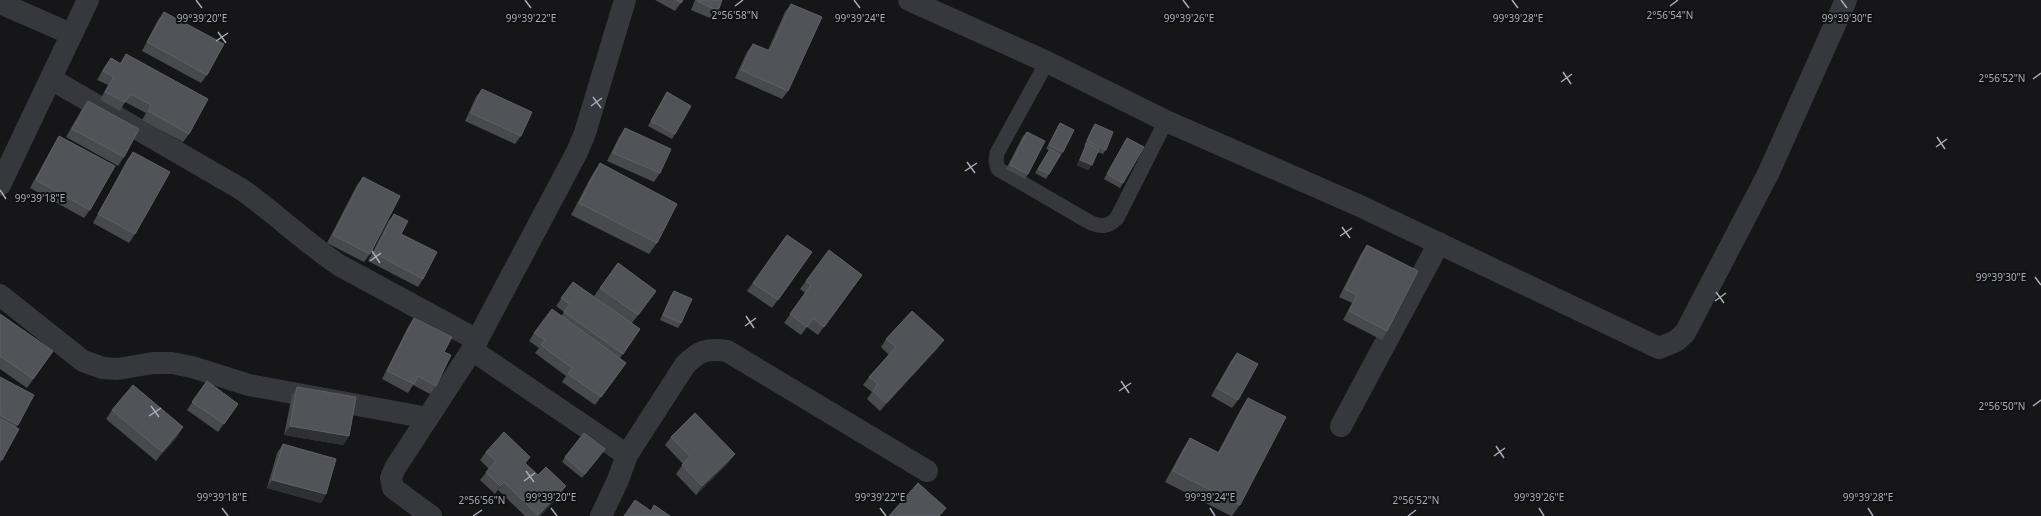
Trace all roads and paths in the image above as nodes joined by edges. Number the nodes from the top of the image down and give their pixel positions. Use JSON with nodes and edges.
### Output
{"nodes":[{"id":1,"x":88,"y":0,"type":"edge"},
{"id":2,"x":625,"y":0,"type":"edge"},
{"id":3,"x":909,"y":0,"type":"edge"},
{"id":4,"x":1846,"y":0,"type":"edge"},
{"id":5,"x":0,"y":3,"type":"edge"},
{"id":6,"x":71,"y":34,"type":"junction"},
{"id":7,"x":1046,"y":62,"type":"junction"},
{"id":8,"x":51,"y":79,"type":"junction"},
{"id":9,"x":1166,"y":121,"type":"junction"},
{"id":10,"x":0,"y":185,"type":"edge"},
{"id":11,"x":1439,"y":243,"type":"junction"},
{"id":12,"x":0,"y":295,"type":"edge"},
{"id":13,"x":475,"y":345,"type":"junction"},
{"id":14,"x":428,"y":418,"type":"junction"},
{"id":15,"x":1341,"y":426,"type":"dead end"},
{"id":16,"x":627,"y":455,"type":"junction"},
{"id":17,"x":927,"y":471,"type":"dead end"},
{"id":18,"x":431,"y":516,"type":"edge"},
{"id":19,"x":601,"y":516,"type":"edge"}],
"edges":[{"from":1,"to":6,"type":"street"},
{"from":2,"to":13,"type":"street"},
{"from":3,"to":7,"type":"street"},
{"from":4,"to":11,"type":"street"},
{"from":5,"to":6,"type":"street"},
{"from":6,"to":8,"type":"street"},
{"from":7,"to":9,"type":"street"},
{"from":7,"to":9,"type":"lane"},
{"from":8,"to":10,"type":"street"},
{"from":8,"to":13,"type":"street"},
{"from":9,"to":11,"type":"street"},
{"from":11,"to":15,"type":"street"},
{"from":12,"to":14,"type":"street"},
{"from":13,"to":14,"type":"street"},
{"from":13,"to":16,"type":"street"},
{"from":14,"to":18,"type":"street"},
{"from":16,"to":17,"type":"street"},
{"from":16,"to":19,"type":"street"}]}
